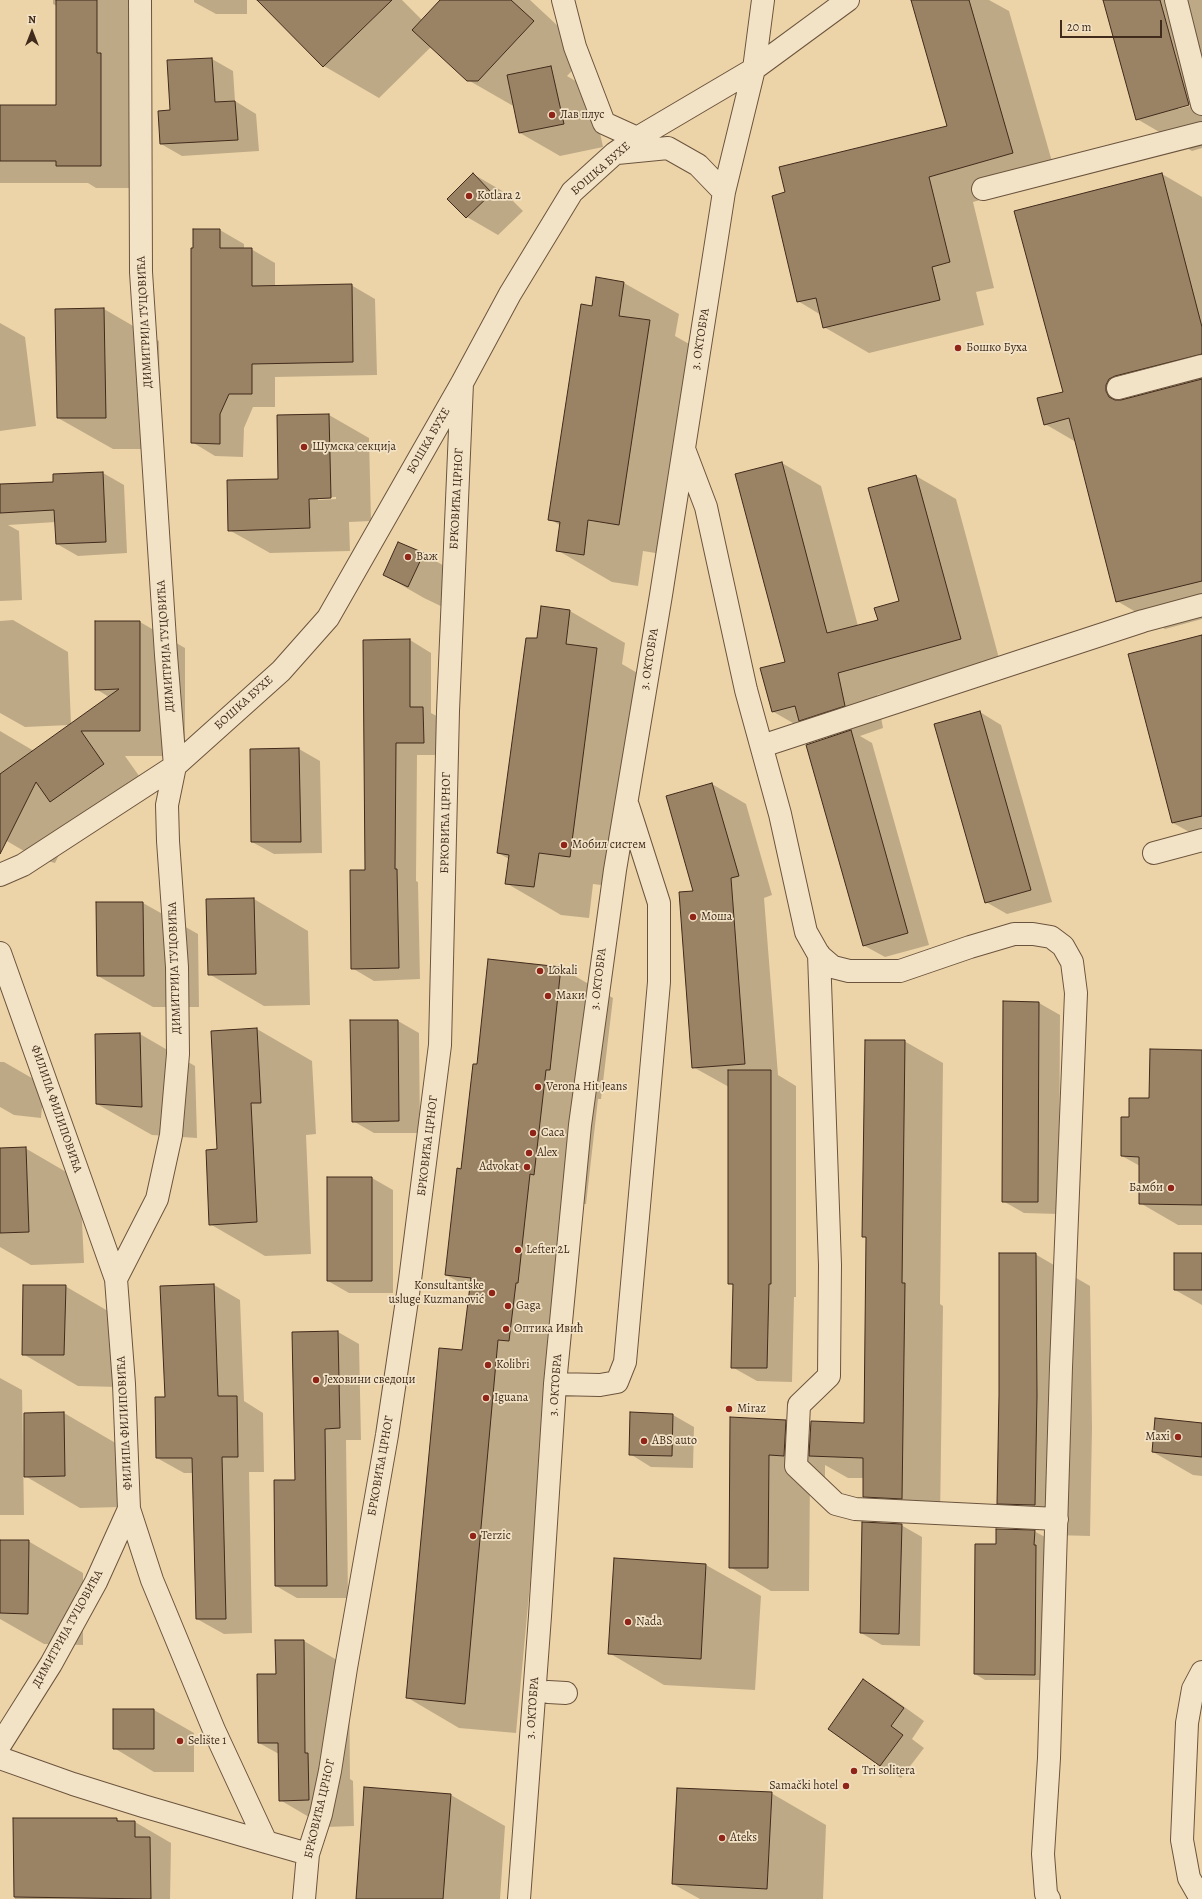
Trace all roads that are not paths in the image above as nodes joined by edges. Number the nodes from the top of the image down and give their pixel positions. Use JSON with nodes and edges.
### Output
{"nodes":[{"id":1,"x":140,"y":0,"type":"edge"},
{"id":2,"x":563,"y":0,"type":"edge"},
{"id":3,"x":763,"y":0,"type":"edge"},
{"id":4,"x":848,"y":0,"type":"edge"},
{"id":5,"x":1176,"y":0,"type":"edge"},
{"id":6,"x":754,"y":70,"type":"junction"},
{"id":7,"x":1202,"y":104,"type":"edge"},
{"id":8,"x":1202,"y":133,"type":"edge"},
{"id":9,"x":637,"y":138,"type":"junction"},
{"id":10,"x":615,"y":153,"type":"junction"},
{"id":11,"x":983,"y":189,"type":"dead end"},
{"id":12,"x":724,"y":192,"type":"junction"},
{"id":13,"x":1202,"y":366,"type":"edge"},
{"id":14,"x":462,"y":383,"type":"junction"},
{"id":15,"x":1118,"y":388,"type":"dead end"},
{"id":16,"x":684,"y":448,"type":"junction"},
{"id":17,"x":1202,"y":606,"type":"edge"},
{"id":18,"x":762,"y":746,"type":"junction"},
{"id":19,"x":175,"y":766,"type":"junction"},
{"id":20,"x":626,"y":801,"type":"junction"},
{"id":21,"x":1202,"y":840,"type":"edge"},
{"id":22,"x":1154,"y":853,"type":"dead end"},
{"id":23,"x":0,"y":875,"type":"edge"},
{"id":24,"x":0,"y":953,"type":"edge"},
{"id":25,"x":819,"y":954,"type":"junction"},
{"id":26,"x":116,"y":1279,"type":"junction"},
{"id":27,"x":555,"y":1384,"type":"junction"},
{"id":28,"x":129,"y":1509,"type":"junction"},
{"id":29,"x":1057,"y":1519,"type":"junction"},
{"id":30,"x":1202,"y":1672,"type":"edge"},
{"id":31,"x":0,"y":1745,"type":"edge"},
{"id":32,"x":0,"y":1758,"type":"edge"},
{"id":33,"x":266,"y":1842,"type":"junction"},
{"id":34,"x":308,"y":1854,"type":"junction"},
{"id":35,"x":304,"y":1899,"type":"edge"},
{"id":36,"x":518,"y":1899,"type":"edge"},
{"id":37,"x":1049,"y":1899,"type":"edge"},
{"id":38,"x":1201,"y":1899,"type":"edge"}],
"edges":[{"from":1,"to":19,"type":"street","name":"ДИМИТРИЈА ТУЦОВИЋА"},
{"from":2,"to":9,"type":"street"},
{"from":3,"to":6,"type":"street","name":"3. ОКТОБРА"},
{"from":4,"to":6,"type":"street","name":"БОШКА БУХЕ"},
{"from":5,"to":7,"type":"street"},
{"from":6,"to":9,"type":"street","name":"БОШКА БУХЕ"},
{"from":6,"to":12,"type":"street","name":"3. ОКТОБРА"},
{"from":8,"to":11,"type":"street"},
{"from":9,"to":10,"type":"street","name":"БОШКА БУХЕ"},
{"from":10,"to":12,"type":"street"},
{"from":10,"to":14,"type":"street","name":"БОШКА БУХЕ"},
{"from":12,"to":16,"type":"street","name":"3. ОКТОБРА"},
{"from":13,"to":15,"type":"street"},
{"from":14,"to":19,"type":"street","name":"БОШКА БУХЕ"},
{"from":14,"to":34,"type":"street","name":"БРКОВИЋА ЦРНОГ"},
{"from":16,"to":18,"type":"street"},
{"from":16,"to":20,"type":"street","name":"3. ОКТОБРА"},
{"from":17,"to":18,"type":"street"},
{"from":18,"to":25,"type":"street"},
{"from":19,"to":23,"type":"street","name":"БОШКА БУХЕ"},
{"from":19,"to":26,"type":"street","name":"ДИМИТРИЈА ТУЦОВИЋА"},
{"from":20,"to":27,"type":"street","name":"3. ОКТОБРА"},
{"from":20,"to":27,"type":"street"},
{"from":21,"to":22,"type":"street"},
{"from":24,"to":26,"type":"street","name":"ФИЛИПА ФИЛИПОВИЋА"},
{"from":25,"to":29,"type":"street"},
{"from":25,"to":29,"type":"street"},
{"from":26,"to":28,"type":"street","name":"ФИЛИПА ФИЛИПОВИЋА"},
{"from":27,"to":36,"type":"street","name":"3. ОКТОБРА"},
{"from":28,"to":31,"type":"street","name":"ДИМИТРИЈА ТУЦОВИЋА"},
{"from":28,"to":33,"type":"street","name":"ФИЛИПА ФИЛИПОВИЋА"},
{"from":29,"to":37,"type":"street"},
{"from":30,"to":38,"type":"street"},
{"from":32,"to":33,"type":"street"},
{"from":33,"to":34,"type":"street"},
{"from":34,"to":35,"type":"street","name":"БРКОВИЋА ЦРНОГ"}]}
